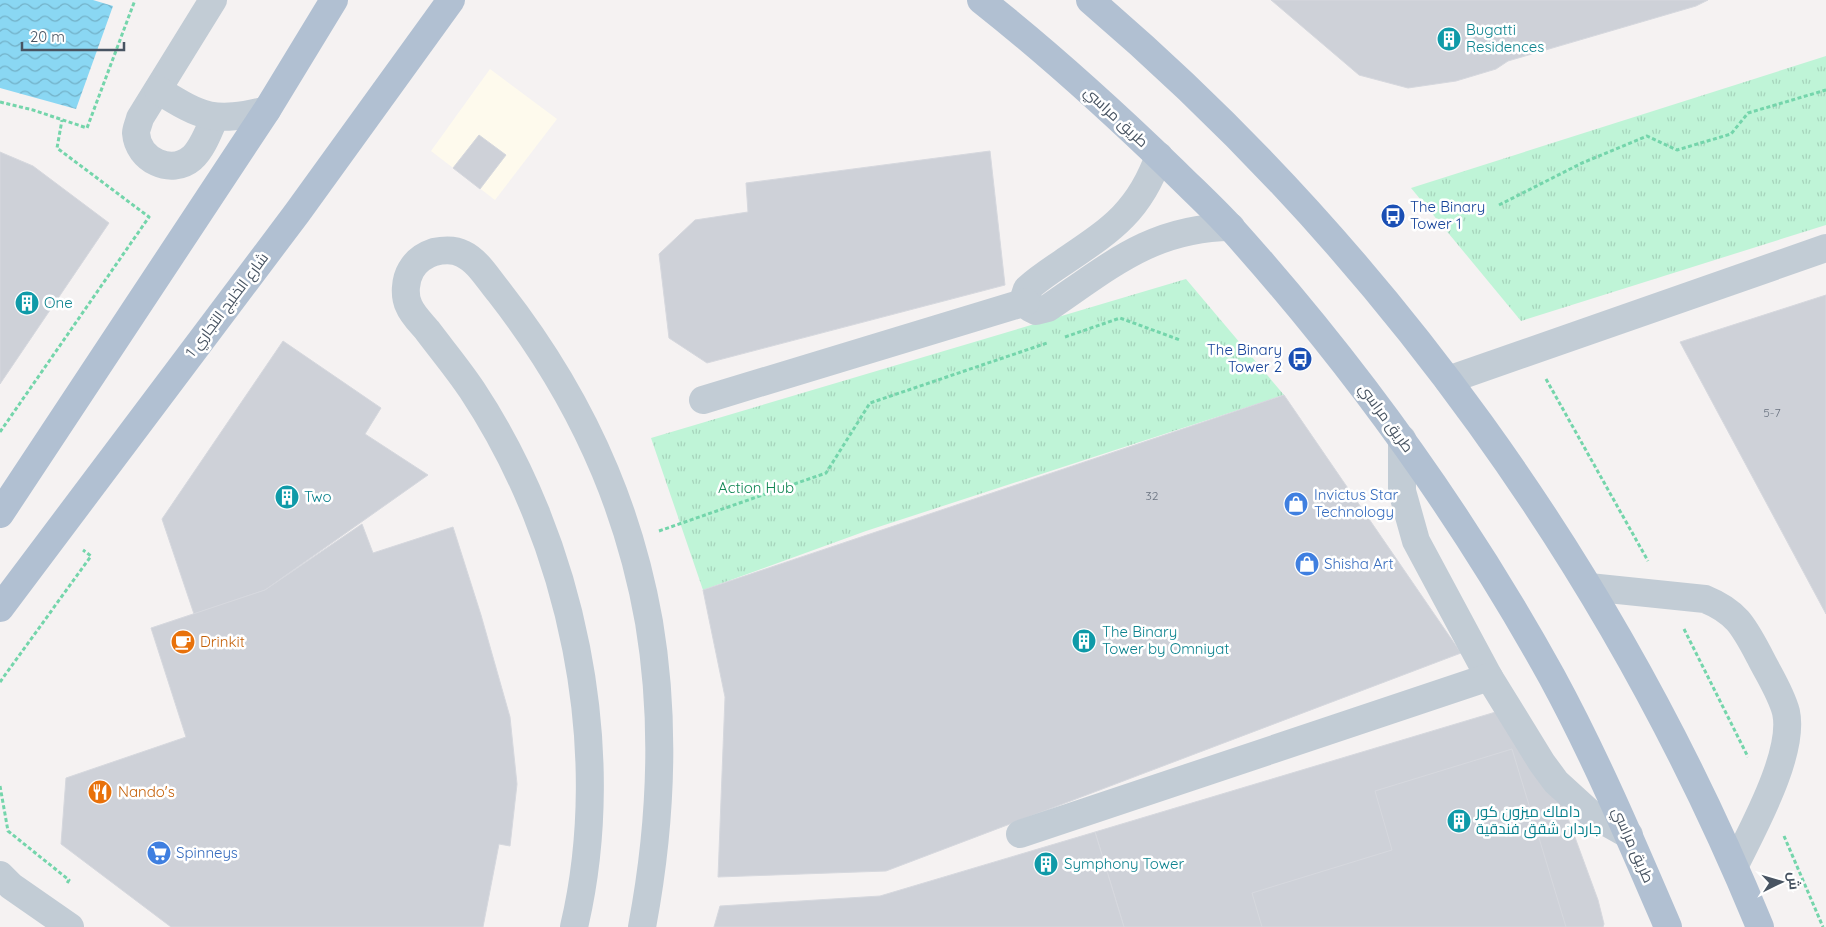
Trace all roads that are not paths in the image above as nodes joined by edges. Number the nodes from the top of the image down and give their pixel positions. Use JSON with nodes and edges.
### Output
{"nodes":[{"id":1,"x":213,"y":0,"type":"edge"},
{"id":2,"x":334,"y":0,"type":"edge"},
{"id":3,"x":451,"y":0,"type":"edge"},
{"id":4,"x":981,"y":0,"type":"edge"},
{"id":5,"x":1090,"y":0,"type":"edge"},
{"id":6,"x":158,"y":90,"type":"junction"},
{"id":7,"x":267,"y":110,"type":"junction"},
{"id":8,"x":215,"y":117,"type":"junction"},
{"id":9,"x":1159,"y":156,"type":"junction"},
{"id":10,"x":1230,"y":227,"type":"junction"},
{"id":11,"x":1110,"y":230,"type":"junction"},
{"id":12,"x":1826,"y":248,"type":"edge"},
{"id":13,"x":1126,"y":255,"type":"junction"},
{"id":14,"x":1026,"y":302,"type":"junction"},
{"id":15,"x":1448,"y":380,"type":"junction"},
{"id":16,"x":703,"y":400,"type":"dead end"},
{"id":17,"x":1402,"y":439,"type":"junction"},
{"id":18,"x":0,"y":514,"type":"edge"},
{"id":19,"x":1589,"y":587,"type":"junction"},
{"id":20,"x":0,"y":608,"type":"edge"},
{"id":21,"x":1489,"y":677,"type":"junction"},
{"id":22,"x":1020,"y":834,"type":"dead end"},
{"id":23,"x":1628,"y":835,"type":"junction"},
{"id":24,"x":1735,"y":866,"type":"junction"},
{"id":25,"x":4,"y":881,"type":"edge"},
{"id":26,"x":59,"y":920,"type":"edge"},
{"id":27,"x":574,"y":927,"type":"edge"},
{"id":28,"x":642,"y":927,"type":"edge"},
{"id":29,"x":1668,"y":927,"type":"edge"},
{"id":30,"x":1760,"y":927,"type":"edge"}],
"edges":[{"from":1,"to":6,"type":"street"},
{"from":2,"to":7,"type":"main road"},
{"from":3,"to":20,"type":"main road","name":"شارع الخليج التجاري 1"},
{"from":4,"to":9,"type":"main road","name":"طريق مراسي"},
{"from":5,"to":15,"type":"main road"},
{"from":6,"to":8,"type":"street"},
{"from":6,"to":8,"type":"street"},
{"from":7,"to":8,"type":"street"},
{"from":7,"to":18,"type":"main road"},
{"from":9,"to":10,"type":"main road","name":"طريق مراسي"},
{"from":9,"to":11,"type":"street"},
{"from":10,"to":13,"type":"street"},
{"from":10,"to":17,"type":"main road","name":"طريق مراسي"},
{"from":11,"to":13,"type":"street"},
{"from":11,"to":14,"type":"street"},
{"from":12,"to":15,"type":"street"},
{"from":13,"to":14,"type":"street"},
{"from":14,"to":16,"type":"street"},
{"from":15,"to":19,"type":"main road"},
{"from":17,"to":21,"type":"street"},
{"from":17,"to":23,"type":"main road","name":"طريق مراسي"},
{"from":19,"to":24,"type":"main road"},
{"from":19,"to":24,"type":"street"},
{"from":21,"to":22,"type":"street"},
{"from":21,"to":23,"type":"street"},
{"from":23,"to":29,"type":"main road","name":"طريق مراسي"},
{"from":24,"to":30,"type":"main road"},
{"from":25,"to":26,"type":"street"},
{"from":27,"to":28,"type":"street"}]}
